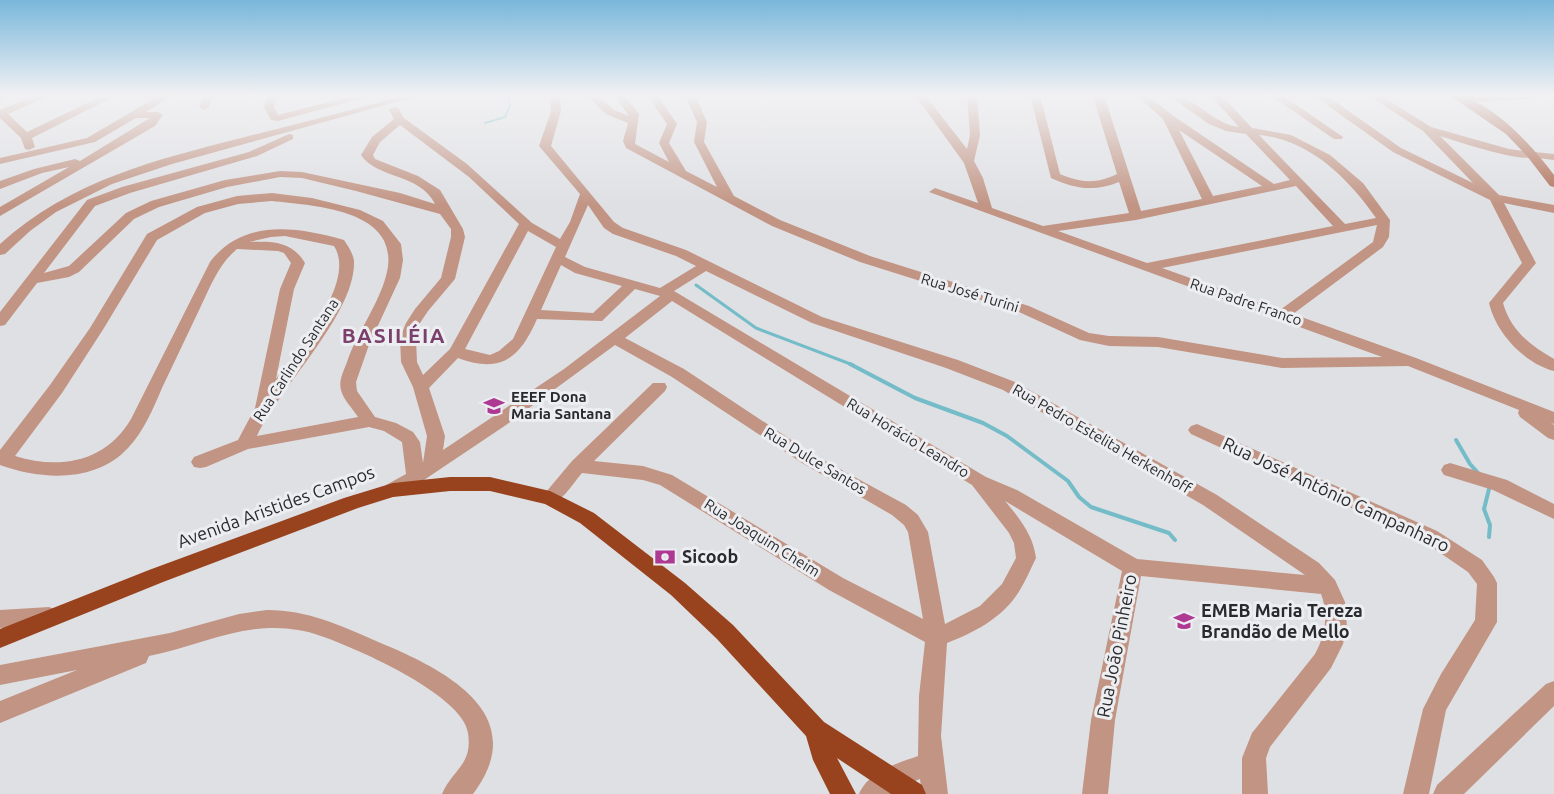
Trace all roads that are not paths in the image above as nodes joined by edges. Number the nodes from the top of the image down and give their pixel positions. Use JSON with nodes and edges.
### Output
{"nodes":[{"id":1,"x":21,"y":132,"type":"edge"},
{"id":2,"x":36,"y":132,"type":"edge"},
{"id":3,"x":107,"y":132,"type":"edge"},
{"id":4,"x":137,"y":132,"type":"edge"},
{"id":5,"x":282,"y":132,"type":"edge"},
{"id":6,"x":300,"y":132,"type":"edge"},
{"id":7,"x":385,"y":132,"type":"edge"},
{"id":8,"x":416,"y":132,"type":"edge"},
{"id":9,"x":548,"y":132,"type":"edge"},
{"id":10,"x":631,"y":132,"type":"edge"},
{"id":11,"x":669,"y":132,"type":"edge"},
{"id":12,"x":700,"y":132,"type":"edge"},
{"id":13,"x":949,"y":132,"type":"edge"},
{"id":14,"x":975,"y":132,"type":"edge"},
{"id":15,"x":1045,"y":132,"type":"edge"},
{"id":16,"x":1109,"y":132,"type":"edge"},
{"id":17,"x":1174,"y":132,"type":"edge"},
{"id":18,"x":1190,"y":132,"type":"edge"},
{"id":19,"x":1250,"y":132,"type":"edge"},
{"id":20,"x":1251,"y":132,"type":"edge"},
{"id":21,"x":1331,"y":132,"type":"edge"},
{"id":22,"x":1373,"y":132,"type":"edge"},
{"id":23,"x":1430,"y":132,"type":"edge"},
{"id":24,"x":1437,"y":132,"type":"edge"},
{"id":25,"x":1514,"y":132,"type":"edge"},
{"id":26,"x":26,"y":137,"type":"junction"},
{"id":27,"x":1338,"y":137,"type":"dead end"},
{"id":28,"x":1536,"y":147,"type":"junction"},
{"id":29,"x":32,"y":154,"type":"junction"},
{"id":30,"x":94,"y":158,"type":"junction"},
{"id":31,"x":970,"y":159,"type":"junction"},
{"id":32,"x":1552,"y":160,"type":"edge"},
{"id":33,"x":0,"y":161,"type":"edge"},
{"id":34,"x":681,"y":171,"type":"junction"},
{"id":35,"x":1123,"y":175,"type":"junction"},
{"id":36,"x":1299,"y":182,"type":"junction"},
{"id":37,"x":1554,"y":183,"type":"edge"},
{"id":38,"x":0,"y":185,"type":"edge"},
{"id":39,"x":1272,"y":188,"type":"junction"},
{"id":40,"x":935,"y":192,"type":"dead end"},
{"id":41,"x":586,"y":194,"type":"junction"},
{"id":42,"x":729,"y":198,"type":"junction"},
{"id":43,"x":1495,"y":198,"type":"junction"},
{"id":44,"x":1210,"y":202,"type":"junction"},
{"id":45,"x":1554,"y":209,"type":"edge"},
{"id":46,"x":986,"y":210,"type":"junction"},
{"id":47,"x":444,"y":211,"type":"junction"},
{"id":48,"x":0,"y":212,"type":"edge"},
{"id":49,"x":1137,"y":216,"type":"junction"},
{"id":50,"x":1384,"y":220,"type":"junction"},
{"id":51,"x":525,"y":224,"type":"junction"},
{"id":52,"x":1341,"y":227,"type":"junction"},
{"id":53,"x":1042,"y":230,"type":"junction"},
{"id":54,"x":233,"y":246,"type":"junction"},
{"id":55,"x":0,"y":251,"type":"edge"},
{"id":56,"x":561,"y":252,"type":"junction"},
{"id":57,"x":706,"y":265,"type":"junction"},
{"id":58,"x":1145,"y":267,"type":"junction"},
{"id":59,"x":34,"y":279,"type":"junction"},
{"id":60,"x":632,"y":284,"type":"junction"},
{"id":61,"x":667,"y":294,"type":"junction"},
{"id":62,"x":532,"y":314,"type":"junction"},
{"id":63,"x":1282,"y":315,"type":"junction"},
{"id":64,"x":0,"y":322,"type":"edge"},
{"id":65,"x":615,"y":339,"type":"junction"},
{"id":66,"x":456,"y":351,"type":"junction"},
{"id":67,"x":1410,"y":361,"type":"junction"},
{"id":68,"x":1554,"y":366,"type":"edge"},
{"id":69,"x":421,"y":387,"type":"junction"},
{"id":70,"x":659,"y":387,"type":"dead end"},
{"id":71,"x":1505,"y":397,"type":"junction"},
{"id":72,"x":260,"y":414,"type":"junction"},
{"id":73,"x":1554,"y":418,"type":"edge"},
{"id":74,"x":369,"y":421,"type":"junction"},
{"id":75,"x":1197,"y":430,"type":"dead end"},
{"id":76,"x":1554,"y":434,"type":"edge"},
{"id":77,"x":244,"y":444,"type":"junction"},
{"id":78,"x":1,"y":458,"type":"edge"},
{"id":79,"x":200,"y":462,"type":"dead end"},
{"id":80,"x":432,"y":466,"type":"junction"},
{"id":81,"x":578,"y":466,"type":"junction"},
{"id":82,"x":1450,"y":470,"type":"dead end"},
{"id":83,"x":415,"y":477,"type":"junction"},
{"id":84,"x":978,"y":480,"type":"junction"},
{"id":85,"x":393,"y":490,"type":"junction"},
{"id":86,"x":550,"y":498,"type":"junction"},
{"id":87,"x":1554,"y":512,"type":"edge"},
{"id":88,"x":1133,"y":567,"type":"junction"},
{"id":89,"x":1328,"y":586,"type":"junction"},
{"id":90,"x":59,"y":616,"type":"junction"},
{"id":91,"x":0,"y":619,"type":"edge"},
{"id":92,"x":937,"y":638,"type":"junction"},
{"id":93,"x":0,"y":639,"type":"edge"},
{"id":94,"x":172,"y":642,"type":"junction"},
{"id":95,"x":0,"y":675,"type":"edge"},
{"id":96,"x":1554,"y":691,"type":"edge"},
{"id":97,"x":0,"y":712,"type":"edge"},
{"id":98,"x":816,"y":730,"type":"junction"},
{"id":99,"x":929,"y":764,"type":"junction"},
{"id":100,"x":892,"y":778,"type":"junction"},
{"id":101,"x":455,"y":794,"type":"edge"},
{"id":102,"x":843,"y":794,"type":"edge"},
{"id":103,"x":872,"y":794,"type":"edge"},
{"id":104,"x":913,"y":794,"type":"edge"},
{"id":105,"x":935,"y":794,"type":"edge"},
{"id":106,"x":1095,"y":794,"type":"edge"},
{"id":107,"x":1256,"y":794,"type":"edge"},
{"id":108,"x":1416,"y":794,"type":"edge"},
{"id":109,"x":1446,"y":794,"type":"edge"}],
"edges":[{"from":1,"to":26,"type":"street"},
{"from":2,"to":26,"type":"street"},
{"from":3,"to":29,"type":"street"},
{"from":4,"to":30,"type":"street"},
{"from":5,"to":55,"type":"street"},
{"from":6,"to":59,"type":"street"},
{"from":7,"to":47,"type":"street"},
{"from":8,"to":51,"type":"street","name":"Rua Horácio Leandro"},
{"from":9,"to":41,"type":"street","name":"Rua Pedro Estelita Herkenhoff"},
{"from":10,"to":34,"type":"street","name":"Rua José Turini"},
{"from":11,"to":34,"type":"street"},
{"from":12,"to":42,"type":"street"},
{"from":13,"to":31,"type":"street"},
{"from":14,"to":31,"type":"street"},
{"from":15,"to":35,"type":"street"},
{"from":16,"to":35,"type":"street"},
{"from":17,"to":44,"type":"street"},
{"from":18,"to":39,"type":"street"},
{"from":19,"to":36,"type":"street"},
{"from":20,"to":50,"type":"street"},
{"from":21,"to":27,"type":"street"},
{"from":22,"to":43,"type":"street"},
{"from":23,"to":43,"type":"street"},
{"from":24,"to":28,"type":"street"},
{"from":25,"to":28,"type":"main road"},
{"from":26,"to":29,"type":"street"},
{"from":28,"to":32,"type":"street"},
{"from":28,"to":37,"type":"main road"},
{"from":29,"to":33,"type":"street"},
{"from":30,"to":38,"type":"street"},
{"from":30,"to":48,"type":"street"},
{"from":31,"to":46,"type":"street"},
{"from":34,"to":42,"type":"street","name":"Rua José Turini"},
{"from":35,"to":49,"type":"street"},
{"from":36,"to":39,"type":"street"},
{"from":36,"to":52,"type":"street"},
{"from":39,"to":44,"type":"street"},
{"from":40,"to":46,"type":"street","name":"Rua Padre Franco"},
{"from":41,"to":56,"type":"street"},
{"from":41,"to":57,"type":"street","name":"Rua Pedro Estelita Herkenhoff"},
{"from":42,"to":67,"type":"street","name":"Rua José Turini"},
{"from":43,"to":45,"type":"street"},
{"from":43,"to":68,"type":"street"},
{"from":44,"to":49,"type":"street"},
{"from":46,"to":53,"type":"street","name":"Rua Padre Franco"},
{"from":47,"to":59,"type":"street"},
{"from":47,"to":69,"type":"street"},
{"from":49,"to":53,"type":"street"},
{"from":50,"to":52,"type":"street"},
{"from":50,"to":63,"type":"street"},
{"from":51,"to":56,"type":"street","name":"Rua Horácio Leandro"},
{"from":51,"to":66,"type":"street"},
{"from":52,"to":58,"type":"street"},
{"from":53,"to":58,"type":"street","name":"Rua Padre Franco"},
{"from":54,"to":72,"type":"street"},
{"from":54,"to":72,"type":"street","name":"Rua Carlindo Santana"},
{"from":54,"to":78,"type":"street"},
{"from":56,"to":60,"type":"street","name":"Rua Horácio Leandro"},
{"from":56,"to":62,"type":"street"},
{"from":57,"to":61,"type":"street"},
{"from":57,"to":89,"type":"street","name":"Rua Pedro Estelita Herkenhoff"},
{"from":58,"to":63,"type":"street","name":"Rua Padre Franco"},
{"from":59,"to":64,"type":"street"},
{"from":60,"to":61,"type":"street","name":"Rua Horácio Leandro"},
{"from":60,"to":62,"type":"street"},
{"from":61,"to":65,"type":"street"},
{"from":61,"to":84,"type":"street","name":"Rua Horácio Leandro"},
{"from":62,"to":66,"type":"street"},
{"from":63,"to":67,"type":"street","name":"Rua Padre Franco"},
{"from":65,"to":80,"type":"street"},
{"from":65,"to":92,"type":"street","name":"Rua Dulce Santos"},
{"from":66,"to":69,"type":"street"},
{"from":67,"to":71,"type":"street","name":"Rua Padre Franco"},
{"from":69,"to":80,"type":"street"},
{"from":70,"to":81,"type":"street"},
{"from":71,"to":73,"type":"street","name":"Rua Padre Franco"},
{"from":71,"to":76,"type":"street"},
{"from":72,"to":77,"type":"street","name":"Rua Carlindo Santana"},
{"from":74,"to":77,"type":"street"},
{"from":74,"to":78,"type":"street"},
{"from":74,"to":83,"type":"street"},
{"from":75,"to":108,"type":"street","name":"Rua José Antônio Campanharo"},
{"from":77,"to":79,"type":"street"},
{"from":80,"to":83,"type":"street"},
{"from":81,"to":86,"type":"street"},
{"from":81,"to":92,"type":"street","name":"Rua Joaquim Cheim"},
{"from":82,"to":87,"type":"street"},
{"from":83,"to":85,"type":"street"},
{"from":84,"to":88,"type":"street","name":"Rua João Pinheiro"},
{"from":84,"to":92,"type":"street","name":"Rua Horácio Leandro"},
{"from":85,"to":86,"type":"highway","name":"Avenida Aristides Campos"},
{"from":85,"to":90,"type":"highway","name":"Avenida Aristides Campos"},
{"from":86,"to":98,"type":"highway","name":"Avenida Aristides Campos"},
{"from":88,"to":89,"type":"street"},
{"from":88,"to":106,"type":"street","name":"Rua João Pinheiro"},
{"from":89,"to":107,"type":"street","name":"Rua Pedro Estelita Herkenhoff"},
{"from":90,"to":91,"type":"street"},
{"from":90,"to":93,"type":"highway","name":"Avenida Aristides Campos"},
{"from":92,"to":99,"type":"street"},
{"from":94,"to":95,"type":"street"},
{"from":94,"to":97,"type":"street"},
{"from":94,"to":101,"type":"street"},
{"from":96,"to":109,"type":"street"},
{"from":98,"to":100,"type":"highway","name":"Avenida Aristides Campos"},
{"from":98,"to":102,"type":"highway","name":"Avenida Aristides Campos"},
{"from":99,"to":100,"type":"street"},
{"from":99,"to":105,"type":"street"},
{"from":100,"to":103,"type":"street"},
{"from":100,"to":104,"type":"highway","name":"Avenida Aristides Campos"}]}
